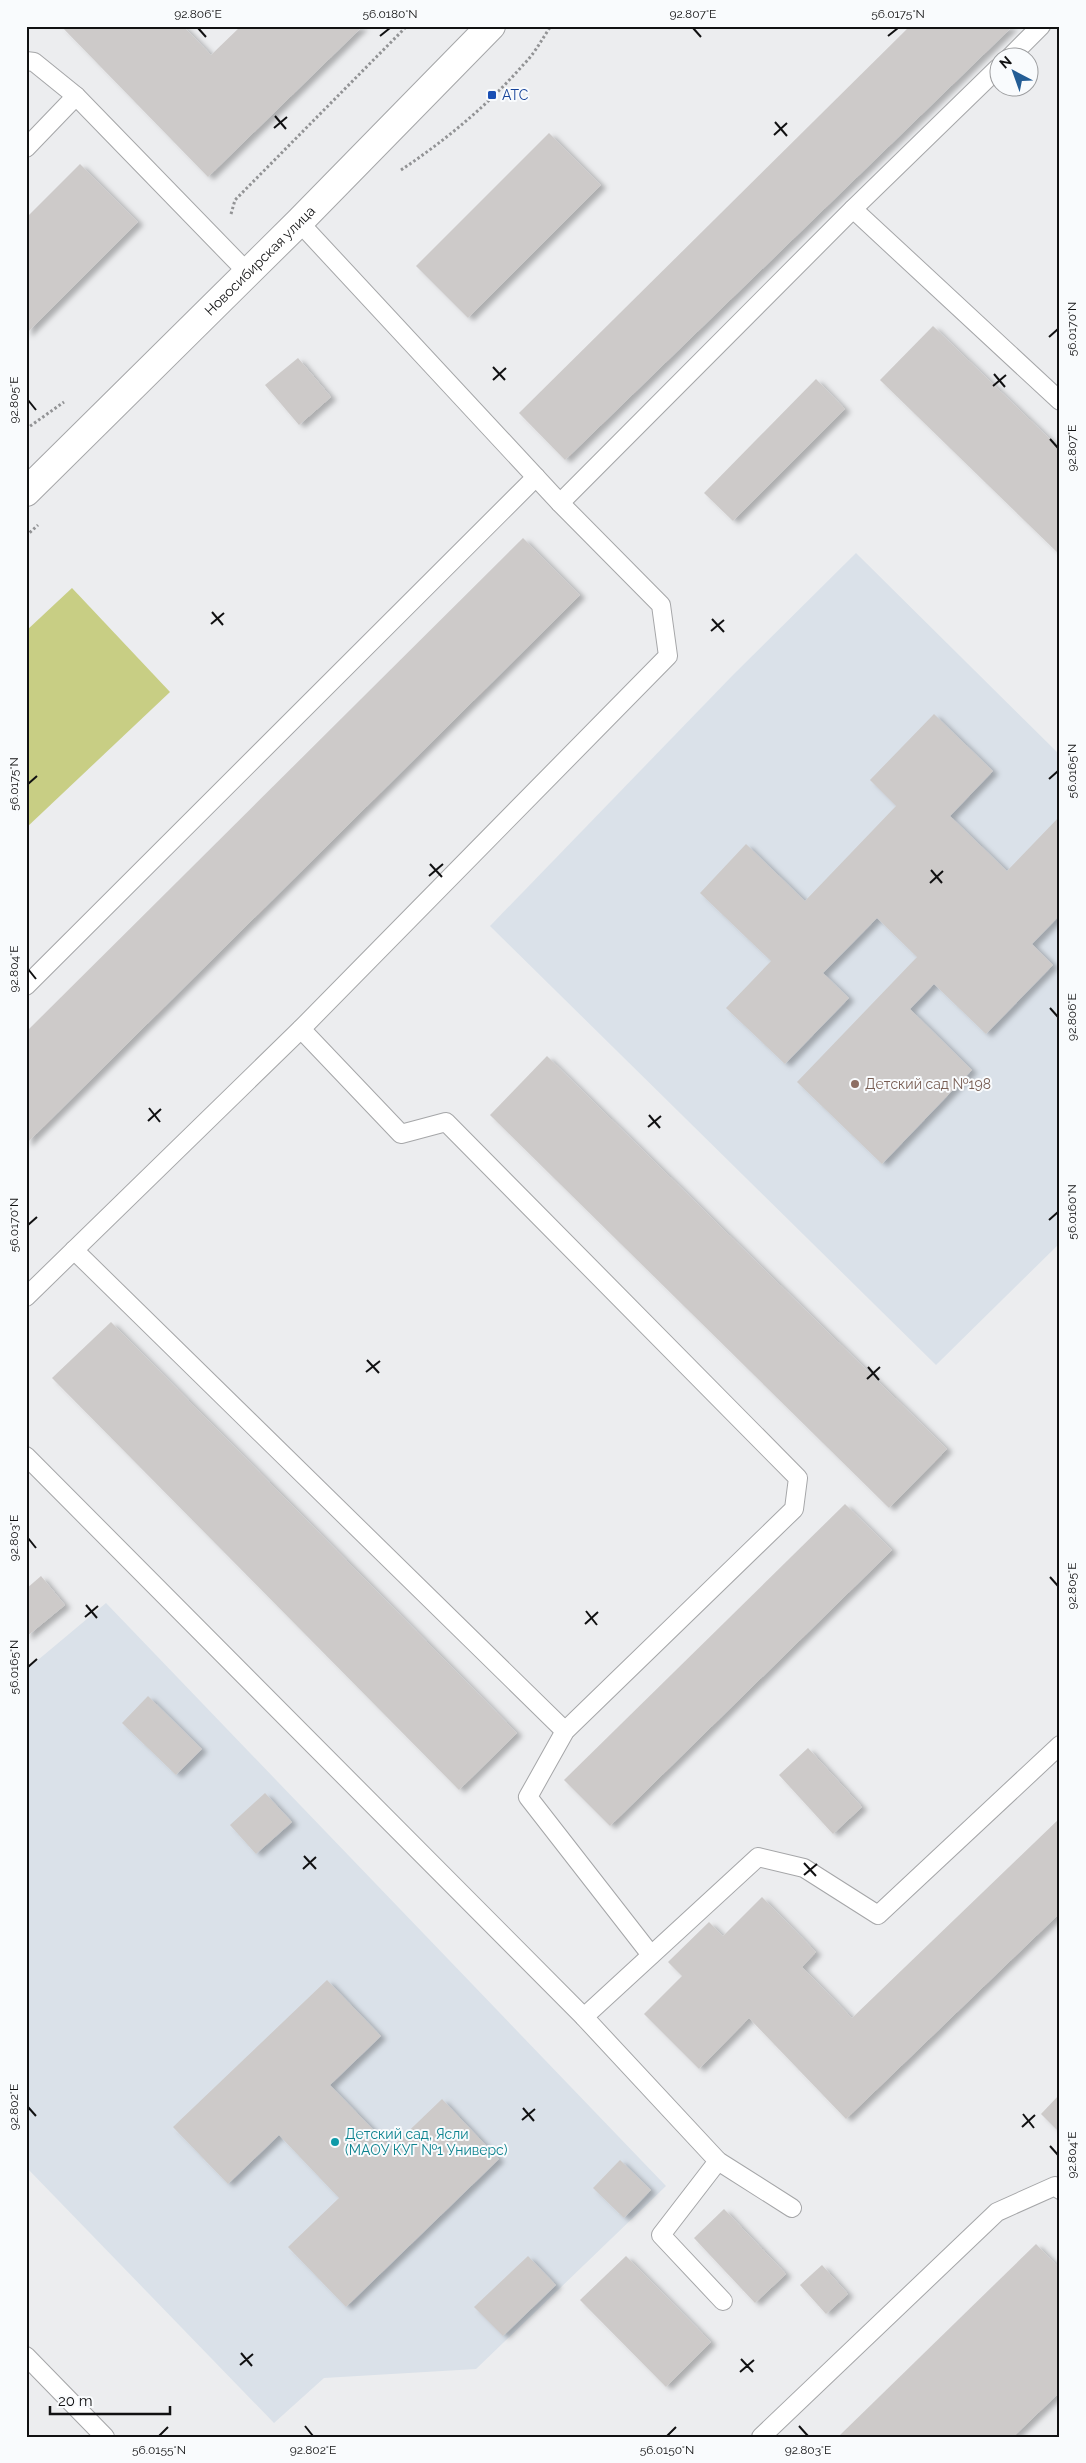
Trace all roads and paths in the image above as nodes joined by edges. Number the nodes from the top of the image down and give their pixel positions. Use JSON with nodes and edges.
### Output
{"nodes":[{"id":1,"x":1041,"y":26,"type":"edge"},
{"id":2,"x":480,"y":30,"type":"edge"},
{"id":3,"x":1019,"y":48,"type":"edge"},
{"id":4,"x":26,"y":61,"type":"edge"},
{"id":5,"x":988,"y":78,"type":"edge"},
{"id":6,"x":76,"y":96,"type":"junction"},
{"id":7,"x":26,"y":148,"type":"edge"},
{"id":8,"x":853,"y":209,"type":"junction"},
{"id":9,"x":299,"y":222,"type":"junction"},
{"id":10,"x":247,"y":272,"type":"junction"},
{"id":11,"x":1060,"y":401,"type":"edge"},
{"id":12,"x":536,"y":477,"type":"junction"},
{"id":13,"x":26,"y":492,"type":"edge"},
{"id":14,"x":560,"y":503,"type":"junction"},
{"id":15,"x":26,"y":986,"type":"edge"},
{"id":16,"x":300,"y":1030,"type":"junction"},
{"id":17,"x":74,"y":1250,"type":"junction"},
{"id":18,"x":26,"y":1297,"type":"edge"},
{"id":19,"x":26,"y":1456,"type":"edge"},
{"id":20,"x":565,"y":1731,"type":"junction"},
{"id":21,"x":1060,"y":1745,"type":"edge"},
{"id":22,"x":651,"y":1955,"type":"junction"},
{"id":23,"x":584,"y":2017,"type":"junction"},
{"id":24,"x":718,"y":2161,"type":"junction"},
{"id":25,"x":1060,"y":2190,"type":"edge"},
{"id":26,"x":792,"y":2208,"type":"dead end"},
{"id":27,"x":722,"y":2301,"type":"dead end"},
{"id":28,"x":26,"y":2356,"type":"edge"},
{"id":29,"x":105,"y":2437,"type":"edge"},
{"id":30,"x":761,"y":2437,"type":"edge"}],
"edges":[{"from":1,"to":3,"type":"lane"},
{"from":2,"to":9,"type":"street","name":"Новосибирская улица"},
{"from":4,"to":6,"type":"lane"},
{"from":5,"to":8,"type":"lane"},
{"from":6,"to":7,"type":"lane"},
{"from":6,"to":10,"type":"lane"},
{"from":8,"to":11,"type":"lane"},
{"from":8,"to":14,"type":"lane"},
{"from":9,"to":10,"type":"lane"},
{"from":9,"to":12,"type":"lane"},
{"from":10,"to":13,"type":"street","name":"Новосибирская улица"},
{"from":12,"to":14,"type":"lane"},
{"from":12,"to":15,"type":"lane"},
{"from":14,"to":16,"type":"lane"},
{"from":16,"to":17,"type":"lane"},
{"from":16,"to":20,"type":"lane"},
{"from":17,"to":18,"type":"lane"},
{"from":17,"to":20,"type":"lane"},
{"from":19,"to":23,"type":"lane"},
{"from":20,"to":22,"type":"lane"},
{"from":21,"to":22,"type":"lane"},
{"from":22,"to":23,"type":"lane"},
{"from":23,"to":24,"type":"lane"},
{"from":24,"to":26,"type":"lane"},
{"from":24,"to":27,"type":"lane"},
{"from":25,"to":30,"type":"lane"},
{"from":28,"to":29,"type":"lane"}]}
